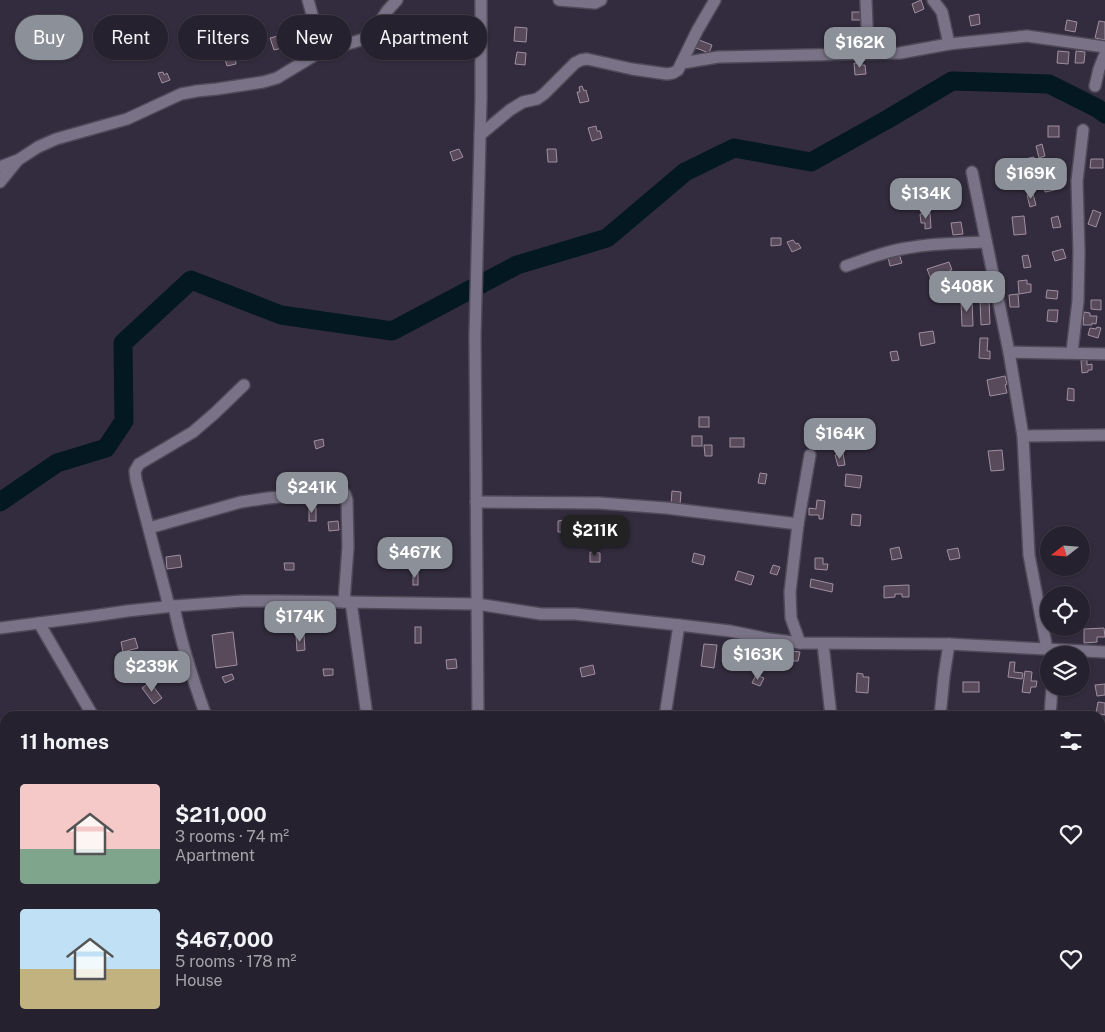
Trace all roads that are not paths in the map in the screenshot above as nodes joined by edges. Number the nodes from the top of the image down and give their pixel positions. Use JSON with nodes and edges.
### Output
{"nodes":[{"id":1,"x":308,"y":0,"type":"edge"},
{"id":2,"x":397,"y":0,"type":"edge"},
{"id":3,"x":481,"y":0,"type":"edge"},
{"id":4,"x":559,"y":0,"type":"edge"},
{"id":5,"x":601,"y":0,"type":"edge"},
{"id":6,"x":715,"y":0,"type":"edge"},
{"id":7,"x":866,"y":0,"type":"edge"},
{"id":8,"x":933,"y":0,"type":"edge"},
{"id":9,"x":312,"y":15,"type":"edge"},
{"id":10,"x":351,"y":43,"type":"edge"},
{"id":11,"x":949,"y":44,"type":"junction"},
{"id":12,"x":1105,"y":47,"type":"edge"},
{"id":13,"x":868,"y":52,"type":"junction"},
{"id":14,"x":1105,"y":54,"type":"edge"},
{"id":15,"x":307,"y":60,"type":"edge"},
{"id":16,"x":682,"y":62,"type":"junction"},
{"id":17,"x":1095,"y":86,"type":"dead end"},
{"id":18,"x":1083,"y":130,"type":"dead end"},
{"id":19,"x":480,"y":135,"type":"junction"},
{"id":20,"x":18,"y":160,"type":"junction"},
{"id":21,"x":0,"y":168,"type":"edge"},
{"id":22,"x":972,"y":172,"type":"dead end"},
{"id":23,"x":0,"y":182,"type":"edge"},
{"id":24,"x":986,"y":242,"type":"junction"},
{"id":25,"x":846,"y":266,"type":"dead end"},
{"id":26,"x":1009,"y":352,"type":"junction"},
{"id":27,"x":1072,"y":352,"type":"junction"},
{"id":28,"x":1105,"y":354,"type":"edge"},
{"id":29,"x":244,"y":385,"type":"dead end"},
{"id":30,"x":1105,"y":435,"type":"edge"},
{"id":31,"x":1024,"y":436,"type":"junction"},
{"id":32,"x":810,"y":455,"type":"dead end"},
{"id":33,"x":476,"y":502,"type":"junction"},
{"id":34,"x":798,"y":524,"type":"junction"},
{"id":35,"x":149,"y":528,"type":"junction"},
{"id":36,"x":347,"y":602,"type":"junction"},
{"id":37,"x":477,"y":604,"type":"junction"},
{"id":38,"x":171,"y":606,"type":"junction"},
{"id":39,"x":39,"y":622,"type":"junction"},
{"id":40,"x":679,"y":625,"type":"junction"},
{"id":41,"x":0,"y":628,"type":"edge"},
{"id":42,"x":800,"y":643,"type":"junction"},
{"id":43,"x":823,"y":644,"type":"junction"},
{"id":44,"x":949,"y":644,"type":"junction"},
{"id":45,"x":1051,"y":646,"type":"edge"},
{"id":46,"x":1040,"y":650,"type":"edge"},
{"id":47,"x":1090,"y":652,"type":"edge"},
{"id":48,"x":1105,"y":652,"type":"edge"},
{"id":49,"x":1051,"y":696,"type":"edge"},
{"id":50,"x":91,"y":711,"type":"edge"},
{"id":51,"x":204,"y":711,"type":"edge"},
{"id":52,"x":366,"y":711,"type":"edge"},
{"id":53,"x":478,"y":711,"type":"edge"},
{"id":54,"x":666,"y":711,"type":"edge"},
{"id":55,"x":830,"y":711,"type":"edge"},
{"id":56,"x":940,"y":711,"type":"edge"},
{"id":57,"x":1050,"y":711,"type":"edge"}],
"edges":[{"from":1,"to":9,"type":"street"},
{"from":2,"to":10,"type":"street"},
{"from":3,"to":19,"type":"street"},
{"from":4,"to":5,"type":"street"},
{"from":6,"to":16,"type":"street"},
{"from":7,"to":13,"type":"street"},
{"from":8,"to":11,"type":"street"},
{"from":11,"to":12,"type":"street"},
{"from":11,"to":13,"type":"street"},
{"from":13,"to":16,"type":"street"},
{"from":14,"to":17,"type":"street"},
{"from":15,"to":20,"type":"street"},
{"from":16,"to":19,"type":"street"},
{"from":18,"to":27,"type":"street"},
{"from":19,"to":33,"type":"street"},
{"from":20,"to":21,"type":"street"},
{"from":20,"to":23,"type":"street"},
{"from":22,"to":24,"type":"street"},
{"from":24,"to":25,"type":"street"},
{"from":24,"to":26,"type":"street"},
{"from":26,"to":27,"type":"street"},
{"from":26,"to":31,"type":"street"},
{"from":27,"to":28,"type":"street"},
{"from":29,"to":35,"type":"street"},
{"from":30,"to":31,"type":"street"},
{"from":31,"to":45,"type":"street"},
{"from":32,"to":34,"type":"street"},
{"from":33,"to":34,"type":"street"},
{"from":33,"to":37,"type":"street"},
{"from":34,"to":42,"type":"street"},
{"from":35,"to":36,"type":"street"},
{"from":35,"to":38,"type":"street"},
{"from":36,"to":37,"type":"street"},
{"from":36,"to":38,"type":"street"},
{"from":36,"to":52,"type":"street"},
{"from":37,"to":40,"type":"street"},
{"from":37,"to":53,"type":"street"},
{"from":38,"to":39,"type":"street"},
{"from":38,"to":51,"type":"street"},
{"from":39,"to":41,"type":"street"},
{"from":39,"to":50,"type":"street"},
{"from":40,"to":42,"type":"street"},
{"from":40,"to":54,"type":"street"},
{"from":42,"to":43,"type":"street"},
{"from":43,"to":44,"type":"street"},
{"from":43,"to":55,"type":"street"},
{"from":44,"to":46,"type":"street"},
{"from":44,"to":56,"type":"street"},
{"from":47,"to":48,"type":"street"},
{"from":49,"to":57,"type":"street"}]}
